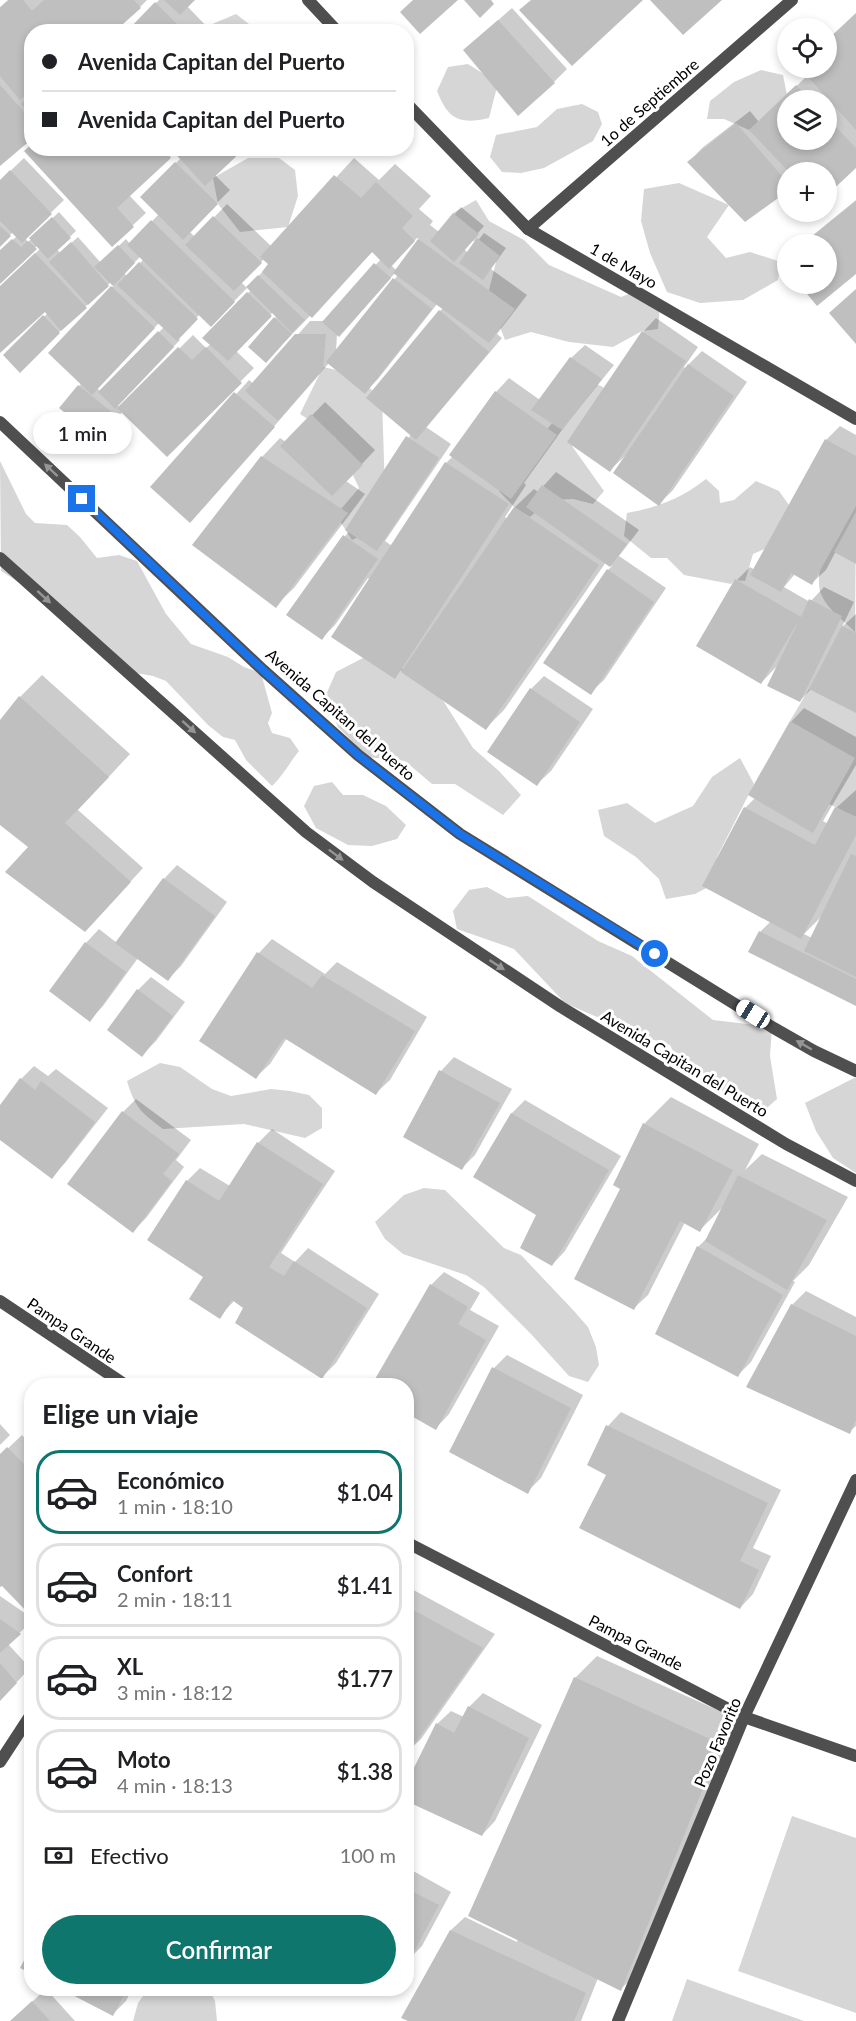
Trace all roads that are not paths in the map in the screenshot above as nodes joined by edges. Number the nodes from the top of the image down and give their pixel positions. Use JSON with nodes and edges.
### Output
{"nodes":[{"id":1,"x":308,"y":0,"type":"edge"},
{"id":2,"x":792,"y":0,"type":"edge"},
{"id":3,"x":330,"y":24,"type":"edge"},
{"id":4,"x":414,"y":111,"type":"edge"},
{"id":5,"x":528,"y":229,"type":"junction"},
{"id":6,"x":856,"y":418,"type":"edge"},
{"id":7,"x":0,"y":422,"type":"edge"},
{"id":8,"x":0,"y":558,"type":"edge"},
{"id":9,"x":856,"y":1071,"type":"edge"},
{"id":10,"x":856,"y":1181,"type":"edge"},
{"id":11,"x":0,"y":1301,"type":"edge"},
{"id":12,"x":115,"y":1378,"type":"edge"},
{"id":13,"x":856,"y":1480,"type":"edge"},
{"id":14,"x":414,"y":1546,"type":"edge"},
{"id":15,"x":744,"y":1717,"type":"junction"},
{"id":16,"x":24,"y":1725,"type":"edge"},
{"id":17,"x":856,"y":1756,"type":"edge"},
{"id":18,"x":0,"y":1762,"type":"edge"},
{"id":19,"x":618,"y":2021,"type":"edge"}],
"edges":[{"from":1,"to":3,"type":"street"},
{"from":2,"to":5,"type":"street","name":"1o de Septiembre"},
{"from":4,"to":5,"type":"street","name":"1 de Mayo"},
{"from":5,"to":6,"type":"street","name":"1 de Mayo"},
{"from":9,"to":7,"type":"street","name":"Avenida Capitan del Puerto","one_way":true},
{"from":8,"to":10,"type":"street","name":"Avenida Capitan del Puerto","one_way":true},
{"from":11,"to":12,"type":"street","name":"Pampa Grande"},
{"from":13,"to":15,"type":"street","name":"Pozo Favorito"},
{"from":14,"to":15,"type":"street","name":"Pampa Grande"},
{"from":15,"to":17,"type":"street","name":"Pampa Grande"},
{"from":15,"to":19,"type":"street","name":"Pozo Favorito"},
{"from":16,"to":18,"type":"street"}]}
